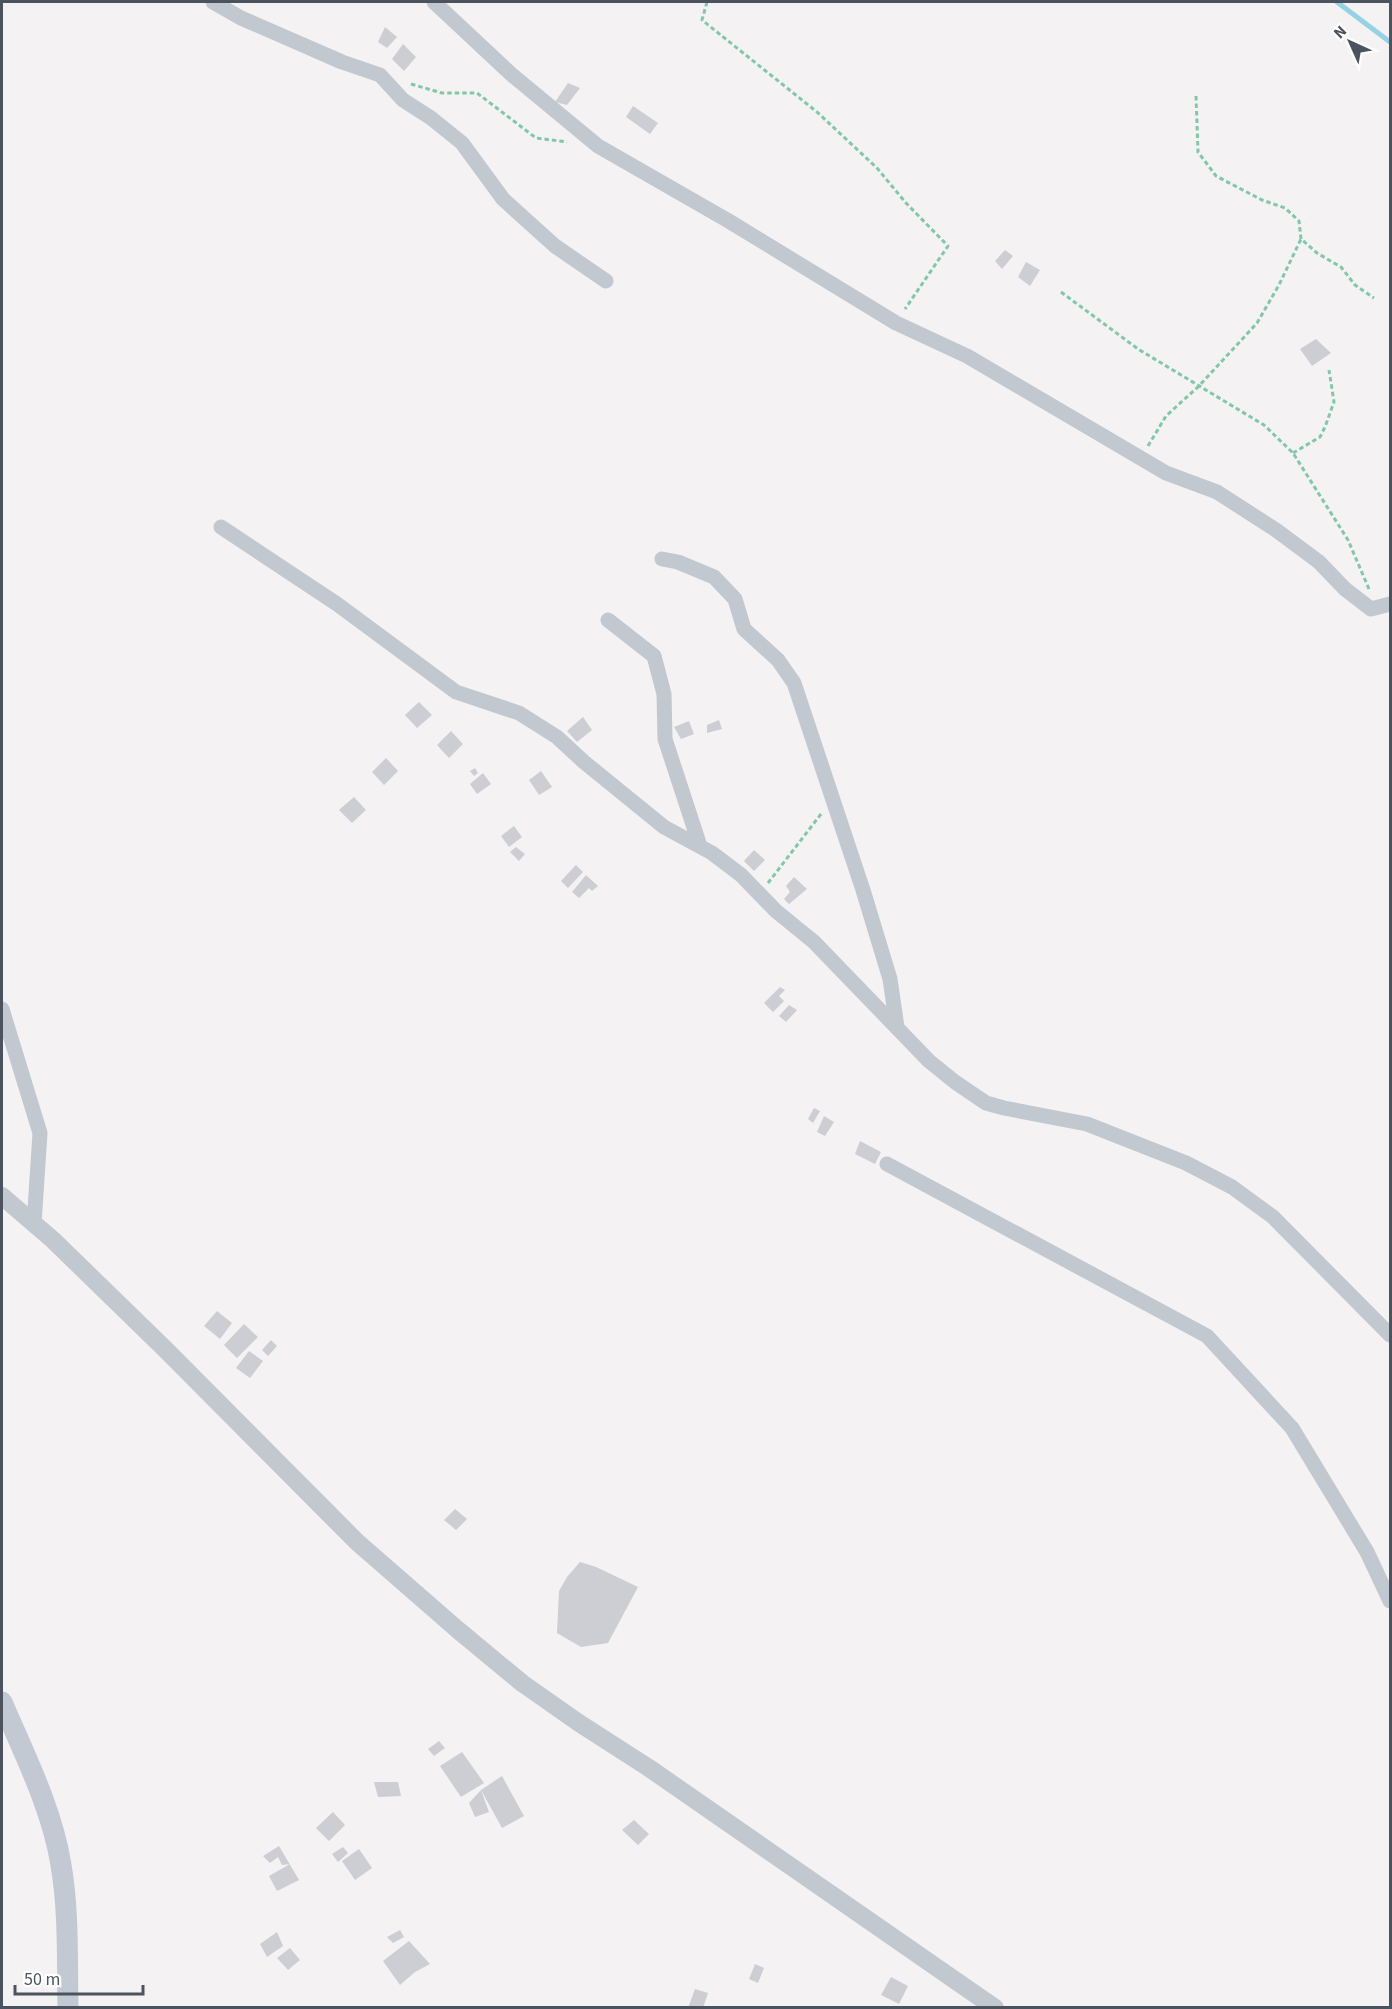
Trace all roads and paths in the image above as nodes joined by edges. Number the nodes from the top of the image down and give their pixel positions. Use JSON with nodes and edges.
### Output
{"nodes":[{"id":1,"x":213,"y":2,"type":"edge"},
{"id":2,"x":434,"y":2,"type":"edge"},
{"id":3,"x":707,"y":2,"type":"edge"},
{"id":4,"x":227,"y":7,"type":"edge"},
{"id":5,"x":411,"y":84,"type":"dead end"},
{"id":6,"x":1196,"y":96,"type":"dead end"},
{"id":7,"x":598,"y":146,"type":"junction"},
{"id":8,"x":1301,"y":239,"type":"junction"},
{"id":9,"x":606,"y":281,"type":"dead end"},
{"id":10,"x":1062,"y":292,"type":"dead end"},
{"id":11,"x":1374,"y":298,"type":"dead end"},
{"id":12,"x":896,"y":323,"type":"junction"},
{"id":13,"x":1329,"y":370,"type":"dead end"},
{"id":14,"x":1199,"y":386,"type":"junction"},
{"id":15,"x":1293,"y":453,"type":"junction"},
{"id":16,"x":1141,"y":458,"type":"junction"},
{"id":17,"x":221,"y":527,"type":"dead end"},
{"id":18,"x":662,"y":559,"type":"dead end"},
{"id":19,"x":1390,"y":604,"type":"edge"},
{"id":20,"x":1371,"y":609,"type":"junction"},
{"id":21,"x":608,"y":620,"type":"dead end"},
{"id":22,"x":833,"y":802,"type":"junction"},
{"id":23,"x":700,"y":846,"type":"junction"},
{"id":24,"x":760,"y":894,"type":"junction"},
{"id":25,"x":2,"y":1009,"type":"edge"},
{"id":26,"x":897,"y":1027,"type":"junction"},
{"id":27,"x":887,"y":1164,"type":"dead end"},
{"id":28,"x":2,"y":1196,"type":"edge"},
{"id":29,"x":34,"y":1224,"type":"junction"},
{"id":30,"x":1390,"y":1335,"type":"edge"},
{"id":31,"x":1390,"y":1601,"type":"edge"},
{"id":32,"x":2,"y":1702,"type":"edge"},
{"id":33,"x":68,"y":2007,"type":"edge"},
{"id":34,"x":995,"y":2007,"type":"edge"}],
"edges":[{"from":1,"to":4,"type":"street"},
{"from":2,"to":7,"type":"street"},
{"from":3,"to":12,"type":"path"},
{"from":4,"to":9,"type":"street"},
{"from":5,"to":7,"type":"path"},
{"from":6,"to":8,"type":"path"},
{"from":7,"to":12,"type":"street"},
{"from":8,"to":11,"type":"path"},
{"from":8,"to":14,"type":"path"},
{"from":10,"to":14,"type":"path"},
{"from":12,"to":16,"type":"street"},
{"from":13,"to":15,"type":"path"},
{"from":14,"to":15,"type":"path"},
{"from":14,"to":16,"type":"path"},
{"from":15,"to":20,"type":"path"},
{"from":16,"to":20,"type":"street"},
{"from":17,"to":23,"type":"street"},
{"from":18,"to":22,"type":"street"},
{"from":19,"to":20,"type":"street"},
{"from":21,"to":23,"type":"street"},
{"from":22,"to":24,"type":"path"},
{"from":22,"to":26,"type":"street"},
{"from":23,"to":24,"type":"street"},
{"from":24,"to":26,"type":"street"},
{"from":25,"to":29,"type":"street"},
{"from":26,"to":30,"type":"street"},
{"from":27,"to":31,"type":"street"},
{"from":28,"to":29,"type":"street"},
{"from":29,"to":34,"type":"street"},
{"from":32,"to":33,"type":"main road"}]}
